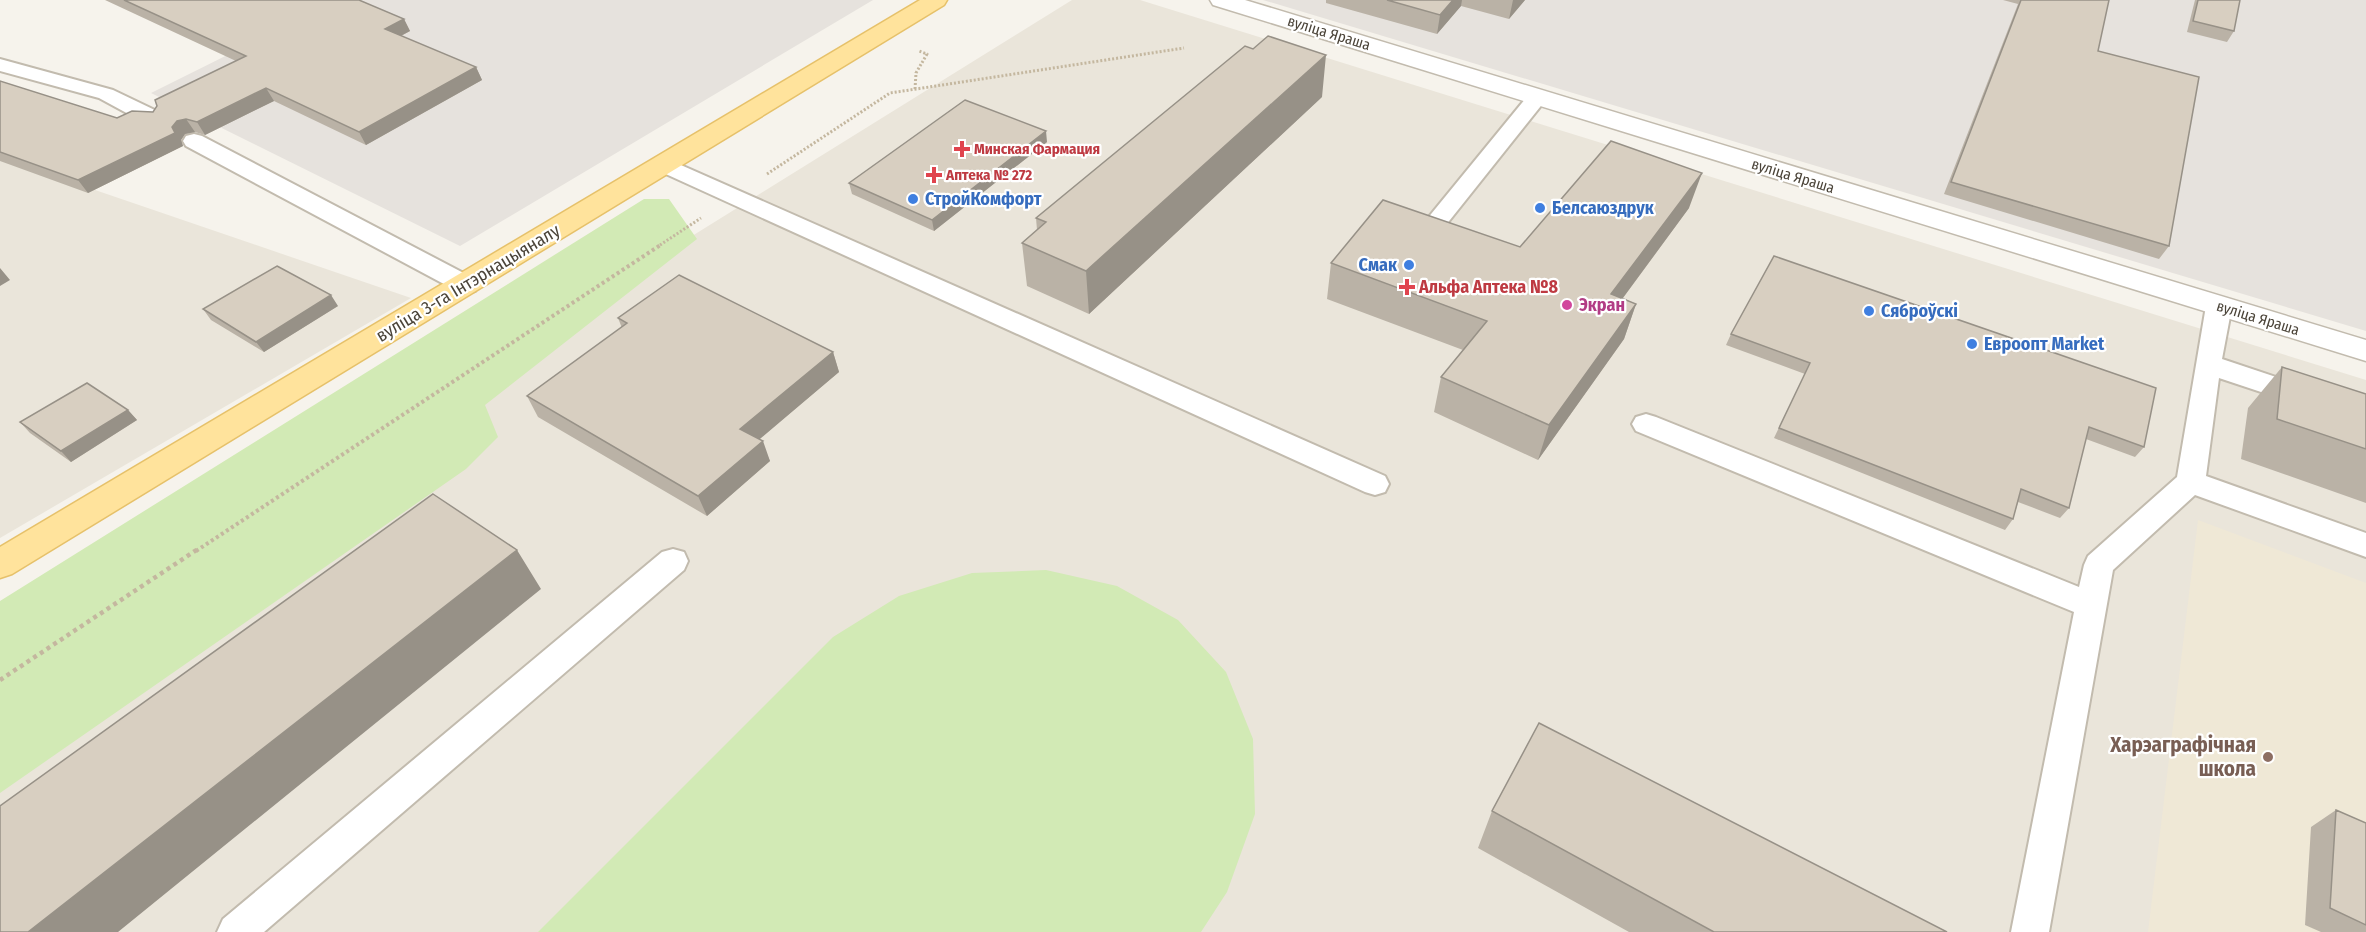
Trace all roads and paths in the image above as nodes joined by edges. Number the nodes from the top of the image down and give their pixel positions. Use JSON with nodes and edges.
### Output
{"nodes":[{"id":1,"x":936,"y":0,"type":"edge"},
{"id":2,"x":1221,"y":0,"type":"edge"},
{"id":3,"x":1184,"y":48,"type":"dead end"},
{"id":4,"x":0,"y":64,"type":"edge"},
{"id":5,"x":1537,"y":97,"type":"junction"},
{"id":6,"x":153,"y":118,"type":"edge"},
{"id":7,"x":194,"y":141,"type":"dead end"},
{"id":8,"x":665,"y":165,"type":"junction"},
{"id":9,"x":734,"y":196,"type":"junction"},
{"id":10,"x":1426,"y":235,"type":"edge"},
{"id":11,"x":466,"y":285,"type":"junction"},
{"id":12,"x":2219,"y":306,"type":"junction"},
{"id":13,"x":2366,"y":351,"type":"edge"},
{"id":14,"x":2208,"y":364,"type":"junction"},
{"id":15,"x":2366,"y":417,"type":"edge"},
{"id":16,"x":1646,"y":424,"type":"dead end"},
{"id":17,"x":2191,"y":482,"type":"junction"},
{"id":18,"x":1374,"y":484,"type":"dead end"},
{"id":19,"x":2366,"y":545,"type":"edge"},
{"id":20,"x":673,"y":561,"type":"dead end"},
{"id":21,"x":0,"y":564,"type":"edge"},
{"id":22,"x":2092,"y":606,"type":"junction"},
{"id":23,"x":0,"y":680,"type":"edge"},
{"id":24,"x":236,"y":932,"type":"edge"},
{"id":25,"x":2030,"y":932,"type":"edge"}],
"edges":[{"from":1,"to":8,"type":"main road","name":"вуліца 3-га Інтэрнацыяналу"},
{"from":2,"to":5,"type":"street","name":"вуліца Яраша"},
{"from":3,"to":9,"type":"path"},
{"from":4,"to":6,"type":"lane"},
{"from":5,"to":10,"type":"lane"},
{"from":5,"to":12,"type":"street","name":"вуліца Яраша"},
{"from":7,"to":11,"type":"lane"},
{"from":8,"to":9,"type":"lane"},
{"from":8,"to":11,"type":"main road","name":"вуліца 3-га Інтэрнацыяналу"},
{"from":9,"to":18,"type":"lane"},
{"from":9,"to":23,"type":"path"},
{"from":11,"to":21,"type":"main road","name":"вуліца 3-га Інтэрнацыяналу"},
{"from":12,"to":13,"type":"street","name":"вуліца Яраша"},
{"from":12,"to":14,"type":"lane"},
{"from":14,"to":15,"type":"lane"},
{"from":14,"to":17,"type":"lane"},
{"from":16,"to":22,"type":"lane"},
{"from":17,"to":19,"type":"lane"},
{"from":17,"to":22,"type":"lane"},
{"from":20,"to":24,"type":"lane"},
{"from":22,"to":25,"type":"lane"}]}
